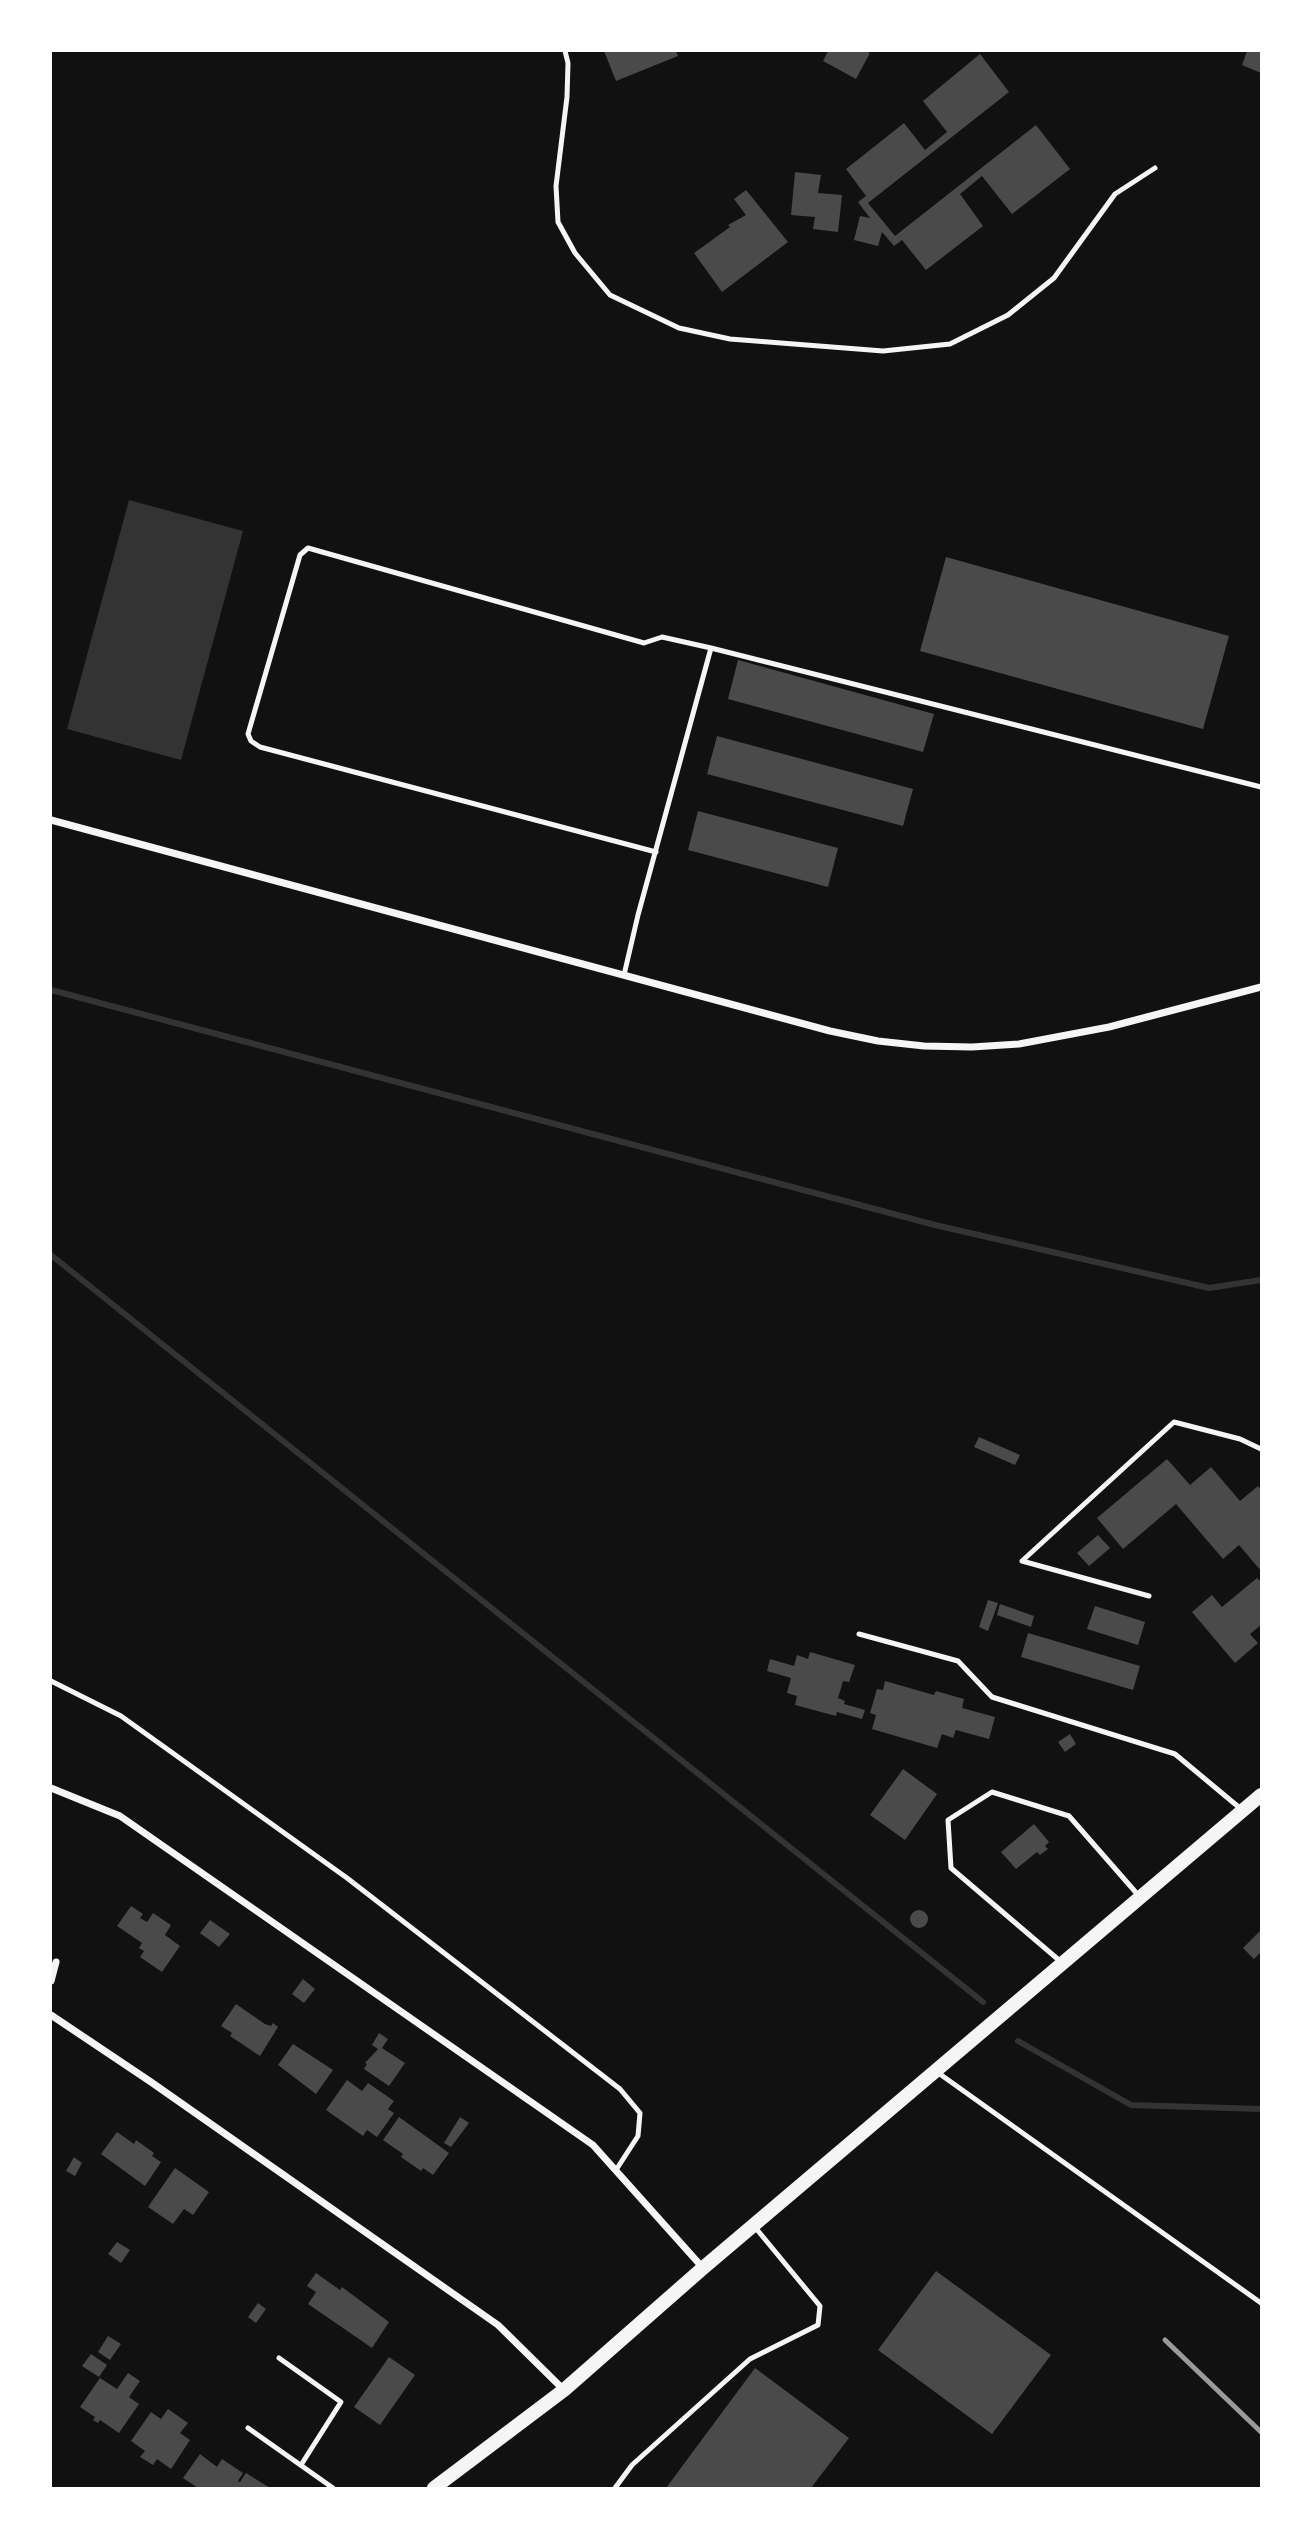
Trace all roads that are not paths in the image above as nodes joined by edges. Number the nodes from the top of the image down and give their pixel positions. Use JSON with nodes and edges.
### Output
{"nodes":[{"id":1,"x":565,"y":51,"type":"edge"},
{"id":2,"x":1155,"y":168,"type":"dead end"},
{"id":3,"x":711,"y":648,"type":"junction"},
{"id":4,"x":1261,"y":787,"type":"edge"},
{"id":5,"x":51,"y":820,"type":"edge"},
{"id":6,"x":656,"y":852,"type":"junction"},
{"id":7,"x":624,"y":975,"type":"junction"},
{"id":8,"x":1261,"y":987,"type":"edge"},
{"id":9,"x":1261,"y":1449,"type":"edge"},
{"id":10,"x":1149,"y":1596,"type":"dead end"},
{"id":11,"x":859,"y":1634,"type":"dead end"},
{"id":12,"x":51,"y":1681,"type":"edge"},
{"id":13,"x":51,"y":1788,"type":"edge"},
{"id":14,"x":1261,"y":1796,"type":"edge"},
{"id":15,"x":1243,"y":1811,"type":"junction"},
{"id":16,"x":1141,"y":1898,"type":"junction"},
{"id":17,"x":56,"y":1962,"type":"dead end"},
{"id":18,"x":1063,"y":1964,"type":"junction"},
{"id":19,"x":51,"y":1981,"type":"edge"},
{"id":20,"x":51,"y":2015,"type":"edge"},
{"id":21,"x":937,"y":2072,"type":"junction"},
{"id":22,"x":616,"y":2170,"type":"junction"},
{"id":23,"x":754,"y":2226,"type":"junction"},
{"id":24,"x":703,"y":2268,"type":"junction"},
{"id":25,"x":1261,"y":2303,"type":"edge"},
{"id":26,"x":279,"y":2358,"type":"dead end"},
{"id":27,"x":564,"y":2390,"type":"junction"},
{"id":28,"x":248,"y":2428,"type":"dead end"},
{"id":29,"x":301,"y":2465,"type":"junction"},
{"id":30,"x":333,"y":2488,"type":"edge"},
{"id":31,"x":433,"y":2488,"type":"edge"},
{"id":32,"x":615,"y":2488,"type":"edge"}],
"edges":[{"from":1,"to":2,"type":"lane"},
{"from":3,"to":4,"type":"lane"},
{"from":3,"to":6,"type":"lane"},
{"from":3,"to":6,"type":"lane"},
{"from":5,"to":7,"type":"street"},
{"from":6,"to":7,"type":"lane"},
{"from":7,"to":8,"type":"street"},
{"from":9,"to":10,"type":"lane"},
{"from":11,"to":15,"type":"lane"},
{"from":12,"to":22,"type":"lane"},
{"from":13,"to":22,"type":"street"},
{"from":14,"to":15,"type":"main road"},
{"from":15,"to":16,"type":"main road"},
{"from":16,"to":18,"type":"main road"},
{"from":16,"to":18,"type":"lane"},
{"from":17,"to":19,"type":"street"},
{"from":18,"to":21,"type":"main road"},
{"from":20,"to":27,"type":"street"},
{"from":21,"to":23,"type":"main road"},
{"from":21,"to":25,"type":"lane"},
{"from":22,"to":24,"type":"street"},
{"from":23,"to":24,"type":"main road"},
{"from":23,"to":32,"type":"lane"},
{"from":24,"to":27,"type":"main road"},
{"from":26,"to":29,"type":"lane"},
{"from":27,"to":31,"type":"main road"},
{"from":28,"to":29,"type":"lane"},
{"from":29,"to":30,"type":"lane"}]}
